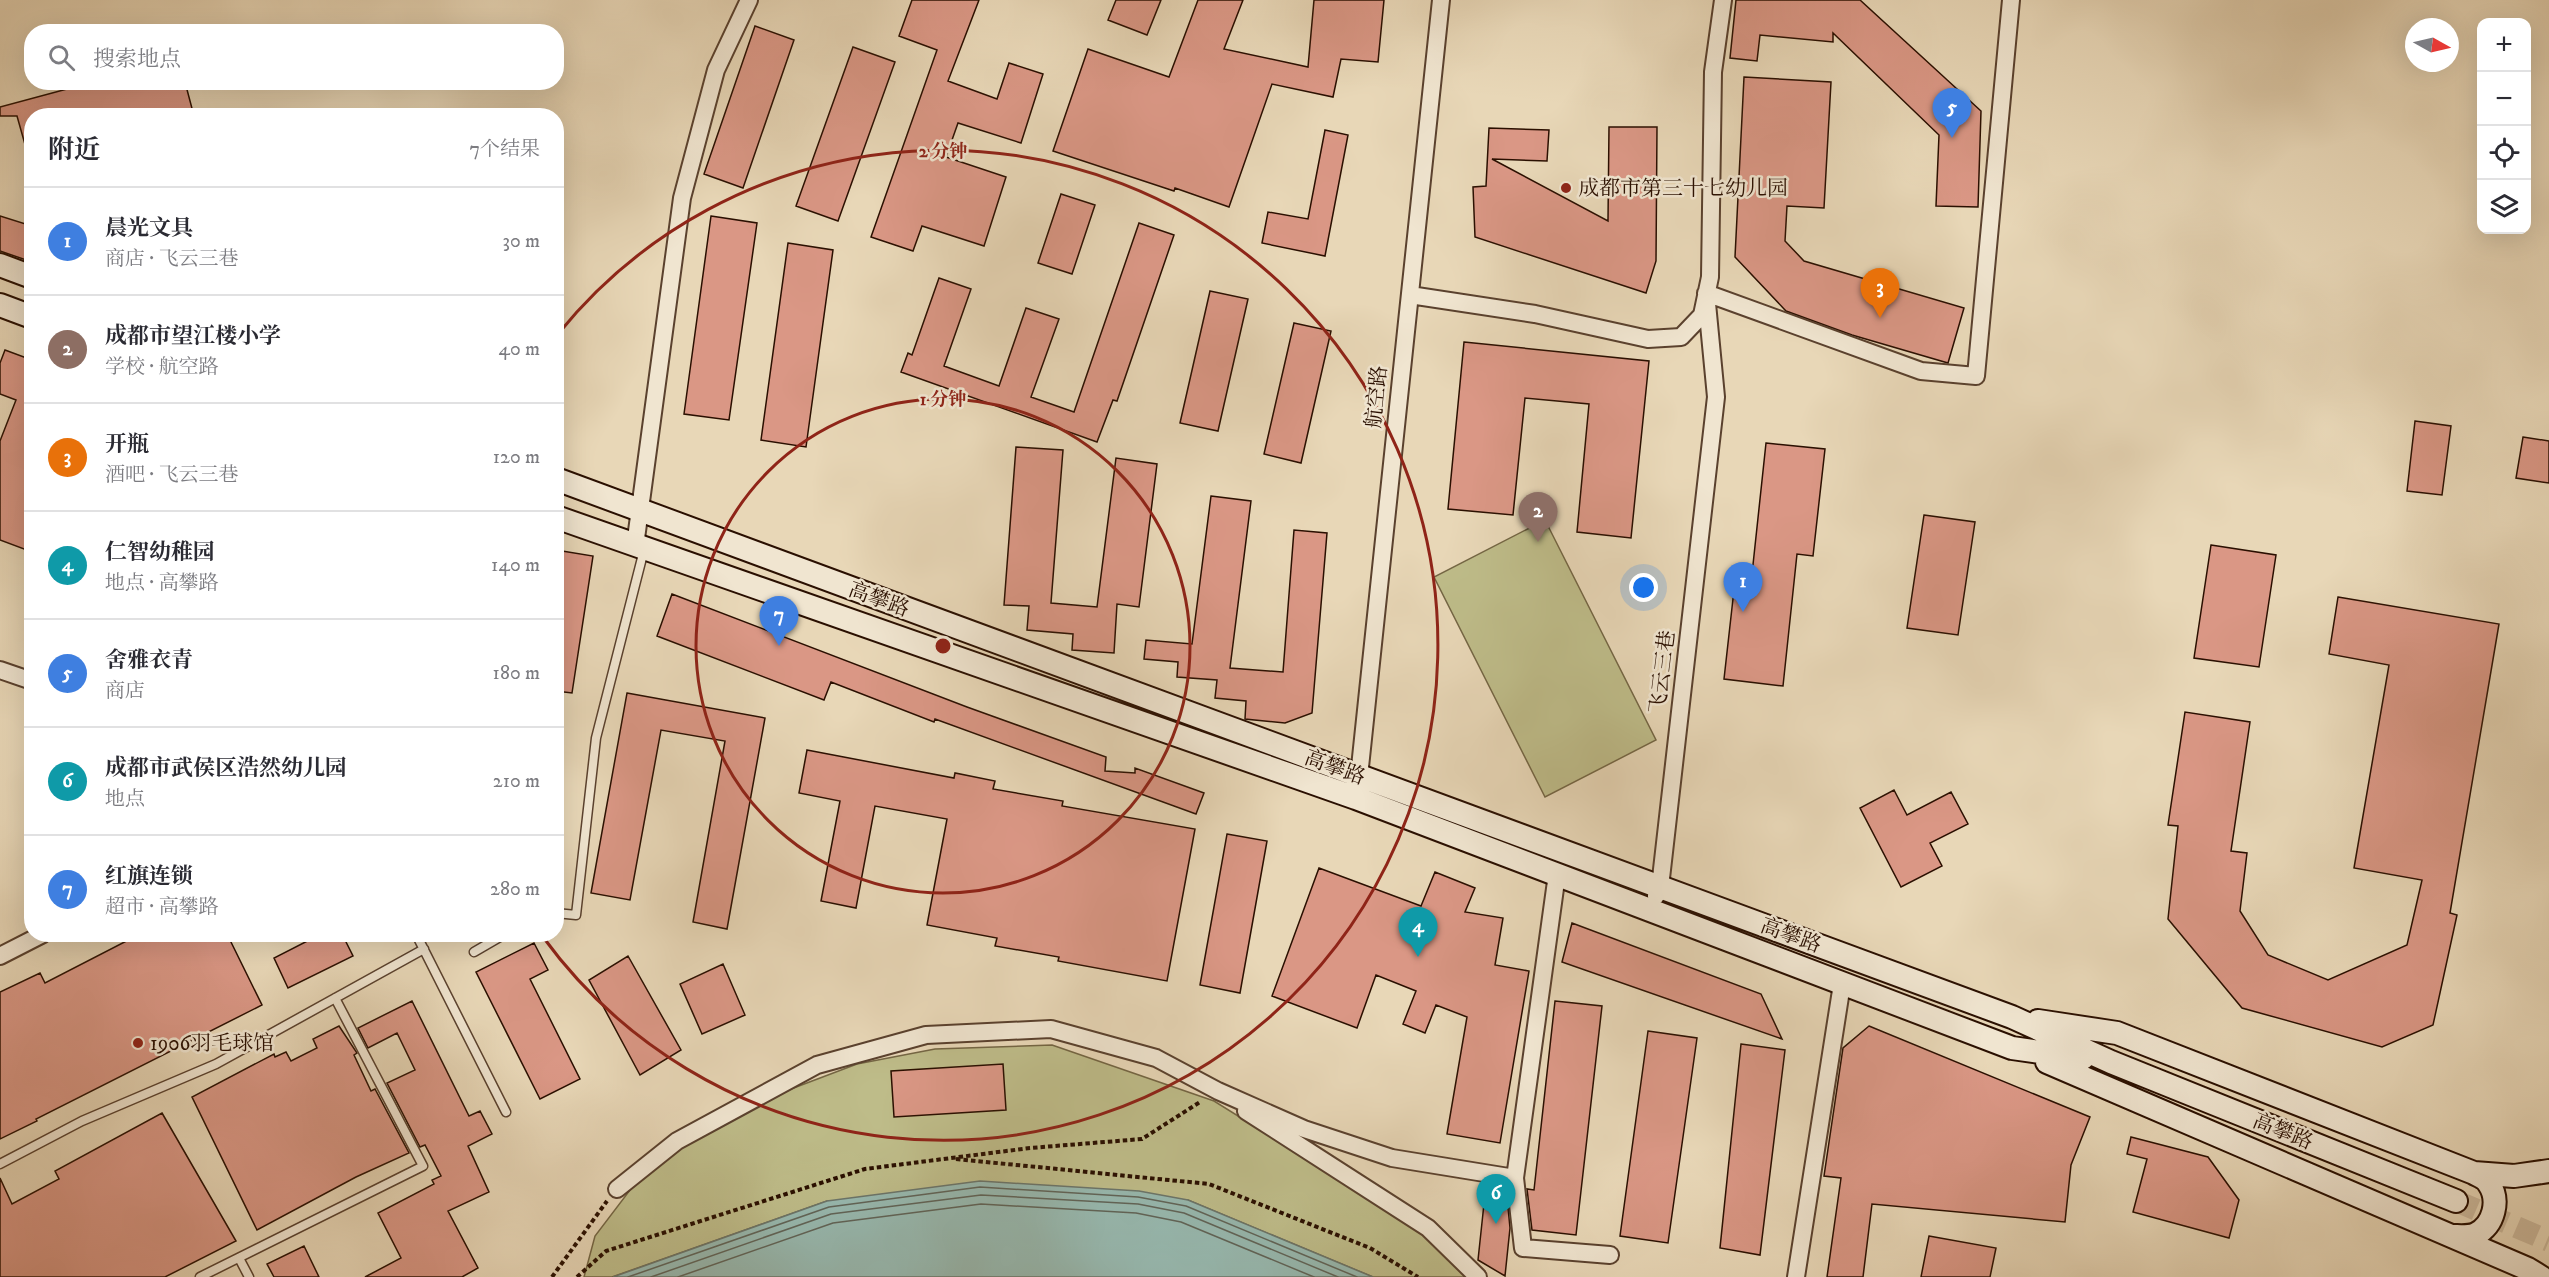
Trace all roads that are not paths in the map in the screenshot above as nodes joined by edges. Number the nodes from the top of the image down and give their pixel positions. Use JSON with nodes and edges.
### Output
{"nodes":[{"id":1,"x":749,"y":0,"type":"edge"},
{"id":2,"x":1441,"y":0,"type":"edge"},
{"id":3,"x":1724,"y":0,"type":"edge"},
{"id":4,"x":2011,"y":0,"type":"edge"},
{"id":5,"x":0,"y":265,"type":"edge"},
{"id":6,"x":24,"y":274,"type":"edge"},
{"id":7,"x":1706,"y":293,"type":"junction"},
{"id":8,"x":1410,"y":295,"type":"junction"},
{"id":9,"x":0,"y":305,"type":"edge"},
{"id":10,"x":24,"y":314,"type":"edge"},
{"id":11,"x":564,"y":482,"type":"edge"},
{"id":12,"x":639,"y":512,"type":"junction"},
{"id":13,"x":564,"y":520,"type":"edge"},
{"id":14,"x":640,"y":548,"type":"junction"},
{"id":15,"x":0,"y":670,"type":"edge"},
{"id":16,"x":24,"y":678,"type":"edge"},
{"id":17,"x":1359,"y":776,"type":"junction"},
{"id":18,"x":1356,"y":798,"type":"junction"},
{"id":19,"x":1557,"y":874,"type":"junction"},
{"id":20,"x":1660,"y":887,"type":"junction"},
{"id":21,"x":1650,"y":910,"type":"junction"},
{"id":22,"x":564,"y":914,"type":"edge"},
{"id":23,"x":27,"y":942,"type":"edge"},
{"id":24,"x":420,"y":942,"type":"edge"},
{"id":25,"x":491,"y":942,"type":"edge"},
{"id":26,"x":423,"y":949,"type":"junction"},
{"id":27,"x":474,"y":952,"type":"dead end"},
{"id":28,"x":0,"y":956,"type":"edge"},
{"id":29,"x":1842,"y":984,"type":"junction"},
{"id":30,"x":335,"y":998,"type":"junction"},
{"id":31,"x":2012,"y":1017,"type":"junction"},
{"id":32,"x":2012,"y":1047,"type":"junction"},
{"id":33,"x":2111,"y":1062,"type":"junction"},
{"id":34,"x":1218,"y":1091,"type":"junction"},
{"id":35,"x":506,"y":1112,"type":"dead end"},
{"id":36,"x":0,"y":1164,"type":"edge"},
{"id":37,"x":2549,"y":1171,"type":"edge"},
{"id":38,"x":2474,"y":1173,"type":"junction"},
{"id":39,"x":1515,"y":1178,"type":"junction"},
{"id":40,"x":617,"y":1189,"type":"road end"},
{"id":41,"x":2456,"y":1201,"type":"tunnel mouth"},
{"id":42,"x":2452,"y":1236,"type":"junction"},
{"id":43,"x":1610,"y":1255,"type":"dead end"},
{"id":44,"x":238,"y":1258,"type":"junction"},
{"id":45,"x":200,"y":1277,"type":"edge"},
{"id":46,"x":249,"y":1277,"type":"edge"},
{"id":47,"x":1478,"y":1277,"type":"edge"},
{"id":48,"x":1796,"y":1277,"type":"edge"},
{"id":49,"x":2541,"y":1277,"type":"edge"}],
"edges":[{"from":1,"to":12,"type":"street"},
{"from":2,"to":8,"type":"street","name":"航空路"},
{"from":3,"to":7,"type":"street"},
{"from":4,"to":7,"type":"street"},
{"from":5,"to":6,"type":"main road"},
{"from":7,"to":8,"type":"street"},
{"from":7,"to":20,"type":"street","name":"飞云三巷"},
{"from":8,"to":17,"type":"street","name":"航空路"},
{"from":9,"to":10,"type":"main road"},
{"from":11,"to":12,"type":"main road","name":"高攀路"},
{"from":12,"to":14,"type":"street"},
{"from":12,"to":17,"type":"main road","name":"高攀路"},
{"from":13,"to":14,"type":"main road","name":"高攀路"},
{"from":14,"to":18,"type":"main road","name":"高攀路"},
{"from":14,"to":22,"type":"lane"},
{"from":15,"to":16,"type":"street"},
{"from":17,"to":18,"type":"street","name":"航空路"},
{"from":17,"to":20,"type":"main road","name":"高攀路"},
{"from":18,"to":19,"type":"main road","name":"高攀路"},
{"from":19,"to":21,"type":"main road","name":"高攀路"},
{"from":19,"to":39,"type":"street"},
{"from":20,"to":21,"type":"street","name":"飞云三巷"},
{"from":20,"to":31,"type":"main road","name":"高攀路"},
{"from":21,"to":29,"type":"main road","name":"高攀路"},
{"from":23,"to":28,"type":"street"},
{"from":24,"to":26,"type":"lane"},
{"from":25,"to":27,"type":"lane"},
{"from":26,"to":30,"type":"lane"},
{"from":26,"to":35,"type":"lane"},
{"from":29,"to":32,"type":"main road","name":"高攀路"},
{"from":29,"to":48,"type":"street"},
{"from":30,"to":36,"type":"lane"},
{"from":30,"to":44,"type":"lane"},
{"from":31,"to":33,"type":"main road","name":"高攀路"},
{"from":31,"to":38,"type":"main road"},
{"from":32,"to":33,"type":"main road","name":"高攀路"},
{"from":32,"to":42,"type":"main road"},
{"from":33,"to":41,"type":"main road","name":"高攀路"},
{"from":34,"to":39,"type":"street"},
{"from":34,"to":40,"type":"street"},
{"from":34,"to":47,"type":"street"},
{"from":37,"to":38,"type":"main road"},
{"from":38,"to":42,"type":"main road"},
{"from":39,"to":43,"type":"street"},
{"from":42,"to":49,"type":"main road"},
{"from":44,"to":45,"type":"lane"},
{"from":44,"to":46,"type":"lane"}]}
